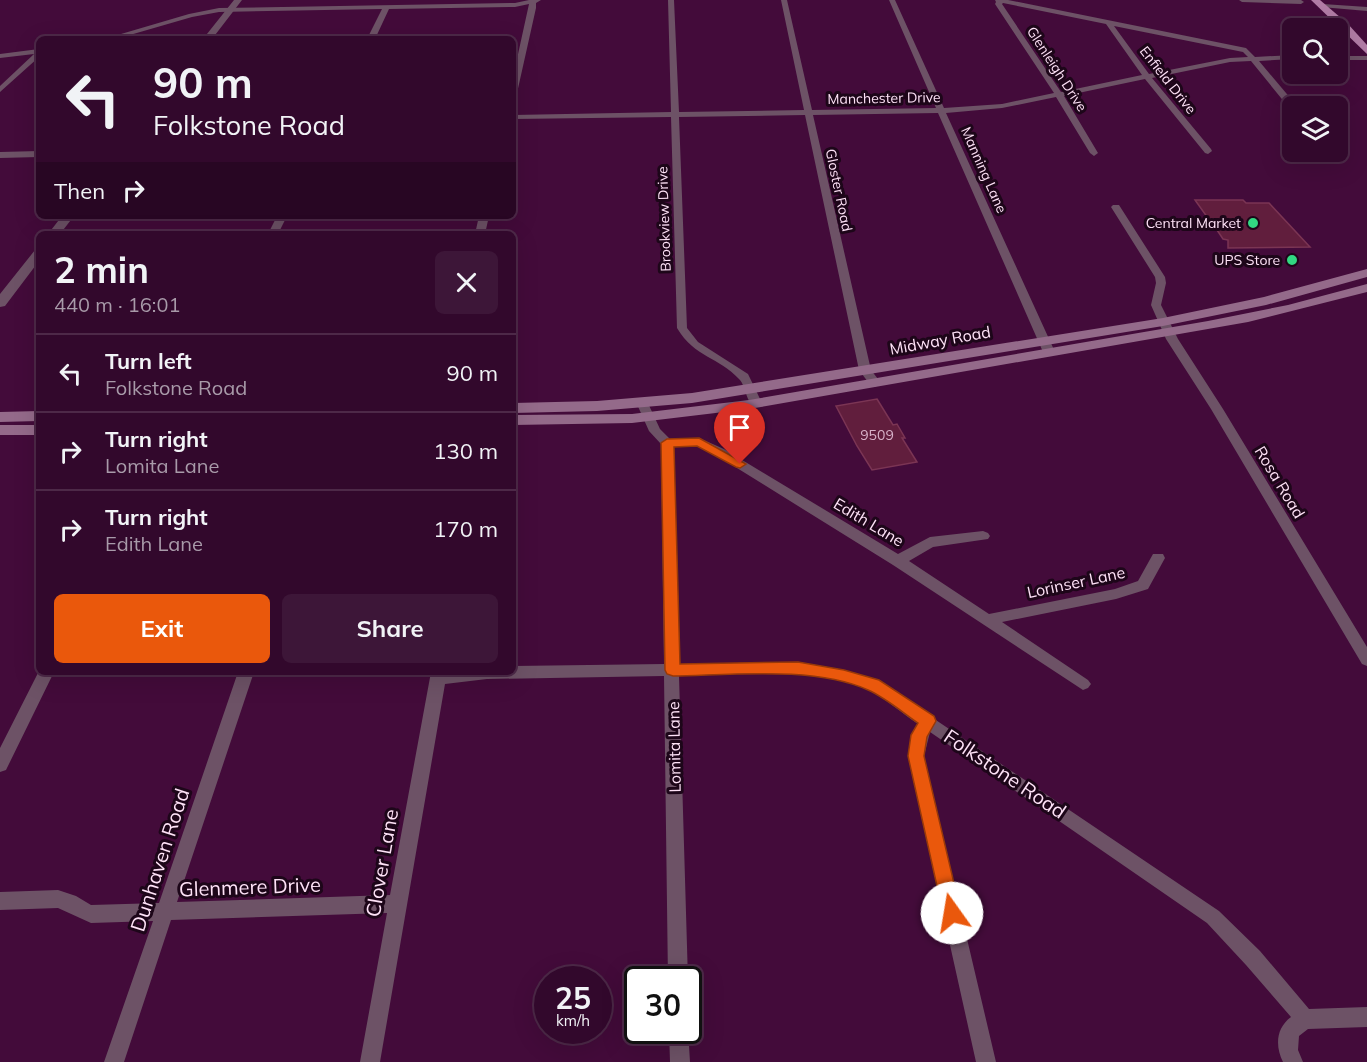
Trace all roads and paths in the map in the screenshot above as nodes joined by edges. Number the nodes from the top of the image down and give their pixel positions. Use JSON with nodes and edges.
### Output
{"nodes":[{"id":1,"x":238,"y":0,"type":"edge"},
{"id":2,"x":534,"y":0,"type":"edge"},
{"id":3,"x":671,"y":0,"type":"edge"},
{"id":4,"x":784,"y":0,"type":"edge"},
{"id":5,"x":892,"y":0,"type":"edge"},
{"id":6,"x":1000,"y":0,"type":"edge"},
{"id":7,"x":1242,"y":0,"type":"edge"},
{"id":8,"x":1315,"y":0,"type":"edge"},
{"id":9,"x":1301,"y":2,"type":"dead end"},
{"id":10,"x":1326,"y":3,"type":"edge"},
{"id":11,"x":1339,"y":7,"type":"junction"},
{"id":12,"x":386,"y":8,"type":"junction"},
{"id":13,"x":1367,"y":9,"type":"edge"},
{"id":14,"x":230,"y":10,"type":"junction"},
{"id":15,"x":1353,"y":20,"type":"dead end"},
{"id":16,"x":1109,"y":23,"type":"junction"},
{"id":17,"x":118,"y":36,"type":"edge"},
{"id":18,"x":209,"y":36,"type":"edge"},
{"id":19,"x":372,"y":36,"type":"edge"},
{"id":20,"x":36,"y":52,"type":"edge"},
{"id":21,"x":1282,"y":52,"type":"edge"},
{"id":22,"x":1367,"y":52,"type":"edge"},
{"id":23,"x":1348,"y":53,"type":"edge"},
{"id":24,"x":1248,"y":54,"type":"junction"},
{"id":25,"x":36,"y":55,"type":"edge"},
{"id":26,"x":0,"y":56,"type":"edge"},
{"id":27,"x":1282,"y":56,"type":"edge"},
{"id":28,"x":1348,"y":58,"type":"edge"},
{"id":29,"x":1367,"y":58,"type":"edge"},
{"id":30,"x":1147,"y":77,"type":"junction"},
{"id":31,"x":516,"y":80,"type":"edge"},
{"id":32,"x":0,"y":90,"type":"edge"},
{"id":33,"x":1059,"y":95,"type":"junction"},
{"id":34,"x":1284,"y":96,"type":"edge"},
{"id":35,"x":942,"y":111,"type":"junction"},
{"id":36,"x":810,"y":113,"type":"junction"},
{"id":37,"x":674,"y":115,"type":"junction"},
{"id":38,"x":516,"y":117,"type":"edge"},
{"id":39,"x":1208,"y":152,"type":"dead end"},
{"id":40,"x":1094,"y":153,"type":"dead end"},
{"id":41,"x":36,"y":154,"type":"edge"},
{"id":42,"x":0,"y":155,"type":"edge"},
{"id":43,"x":1116,"y":207,"type":"dead end"},
{"id":44,"x":66,"y":219,"type":"edge"},
{"id":45,"x":56,"y":231,"type":"edge"},
{"id":46,"x":36,"y":257,"type":"edge"},
{"id":47,"x":1367,"y":273,"type":"edge"},
{"id":48,"x":1348,"y":279,"type":"junction"},
{"id":49,"x":1366,"y":289,"type":"edge"},
{"id":50,"x":0,"y":303,"type":"edge"},
{"id":51,"x":1166,"y":328,"type":"junction"},
{"id":52,"x":1046,"y":346,"type":"junction"},
{"id":53,"x":865,"y":370,"type":"junction"},
{"id":54,"x":875,"y":383,"type":"junction"},
{"id":55,"x":748,"y":388,"type":"junction"},
{"id":56,"x":642,"y":402,"type":"junction"},
{"id":57,"x":756,"y":403,"type":"junction"},
{"id":58,"x":516,"y":408,"type":"edge"},
{"id":59,"x":36,"y":416,"type":"edge"},
{"id":60,"x":0,"y":417,"type":"edge"},
{"id":61,"x":648,"y":417,"type":"junction"},
{"id":62,"x":516,"y":420,"type":"edge"},
{"id":63,"x":36,"y":429,"type":"edge"},
{"id":64,"x":0,"y":430,"type":"edge"},
{"id":65,"x":667,"y":443,"type":"junction"},
{"id":66,"x":983,"y":536,"type":"dead end"},
{"id":67,"x":1158,"y":558,"type":"dead end"},
{"id":68,"x":898,"y":561,"type":"junction"},
{"id":69,"x":986,"y":620,"type":"junction"},
{"id":70,"x":1367,"y":660,"type":"edge"},
{"id":71,"x":673,"y":670,"type":"junction"},
{"id":72,"x":516,"y":673,"type":"edge"},
{"id":73,"x":45,"y":675,"type":"edge"},
{"id":74,"x":245,"y":675,"type":"edge"},
{"id":75,"x":439,"y":675,"type":"edge"},
{"id":76,"x":1083,"y":684,"type":"dead end"},
{"id":77,"x":928,"y":721,"type":"junction"},
{"id":78,"x":0,"y":765,"type":"edge"},
{"id":79,"x":0,"y":901,"type":"edge"},
{"id":80,"x":398,"y":904,"type":"junction"},
{"id":81,"x":166,"y":913,"type":"junction"},
{"id":82,"x":678,"y":966,"type":"edge"},
{"id":83,"x":1367,"y":1017,"type":"edge"},
{"id":84,"x":1305,"y":1019,"type":"junction"},
{"id":85,"x":679,"y":1044,"type":"edge"},
{"id":86,"x":114,"y":1062,"type":"edge"},
{"id":87,"x":370,"y":1062,"type":"edge"},
{"id":88,"x":680,"y":1062,"type":"edge"},
{"id":89,"x":986,"y":1062,"type":"edge"},
{"id":90,"x":1293,"y":1062,"type":"edge"}],
"edges":[{"from":1,"to":14,"type":"street"},
{"from":2,"to":12,"type":"street"},
{"from":2,"to":31,"type":"street"},
{"from":3,"to":37,"type":"street","name":"Brookview Drive"},
{"from":4,"to":36,"type":"street","name":"Gloster Road"},
{"from":5,"to":35,"type":"street","name":"Manning Lane"},
{"from":6,"to":16,"type":"street"},
{"from":6,"to":33,"type":"street","name":"Glenleigh Drive"},
{"from":7,"to":9,"type":"street"},
{"from":8,"to":10,"type":"main road"},
{"from":10,"to":11,"type":"main road"},
{"from":10,"to":22,"type":"main road"},
{"from":11,"to":13,"type":"street"},
{"from":11,"to":15,"type":"main road"},
{"from":12,"to":14,"type":"street"},
{"from":12,"to":19,"type":"street"},
{"from":14,"to":17,"type":"street"},
{"from":14,"to":18,"type":"street"},
{"from":16,"to":24,"type":"street"},
{"from":16,"to":30,"type":"street","name":"Enfield Drive"},
{"from":20,"to":26,"type":"street"},
{"from":21,"to":24,"type":"street"},
{"from":22,"to":23,"type":"street"},
{"from":24,"to":27,"type":"street"},
{"from":24,"to":30,"type":"street","name":"Manchester Drive"},
{"from":24,"to":34,"type":"street"},
{"from":25,"to":32,"type":"street"},
{"from":28,"to":29,"type":"street"},
{"from":30,"to":33,"type":"street","name":"Manchester Drive"},
{"from":30,"to":39,"type":"street","name":"Enfield Drive"},
{"from":33,"to":35,"type":"street","name":"Manchester Drive"},
{"from":33,"to":40,"type":"street","name":"Glenleigh Drive"},
{"from":35,"to":36,"type":"street","name":"Manchester Drive"},
{"from":35,"to":52,"type":"street","name":"Manning Lane"},
{"from":36,"to":37,"type":"street","name":"Manchester Drive"},
{"from":36,"to":53,"type":"street","name":"Gloster Road"},
{"from":37,"to":38,"type":"street","name":"Manchester Drive"},
{"from":37,"to":55,"type":"street","name":"Brookview Drive"},
{"from":41,"to":42,"type":"street"},
{"from":43,"to":51,"type":"street"},
{"from":44,"to":45,"type":"street"},
{"from":46,"to":50,"type":"street"},
{"from":47,"to":48,"type":"main road","name":"Midway Road"},
{"from":48,"to":49,"type":"main road"},
{"from":48,"to":51,"type":"main road","name":"Midway Road"},
{"from":49,"to":51,"type":"main road","name":"Midway Road"},
{"from":51,"to":52,"type":"main road","name":"Midway Road"},
{"from":51,"to":70,"type":"street","name":"Rosa Road"},
{"from":52,"to":53,"type":"main road","name":"Midway Road"},
{"from":52,"to":54,"type":"main road","name":"Midway Road"},
{"from":53,"to":54,"type":"street","name":"Gloster Road"},
{"from":53,"to":55,"type":"main road","name":"Midway Road"},
{"from":54,"to":57,"type":"main road","name":"Midway Road"},
{"from":55,"to":56,"type":"main road","name":"Midway Road"},
{"from":55,"to":57,"type":"street","name":"Brookview Drive"},
{"from":56,"to":58,"type":"main road","name":"Midway Road"},
{"from":56,"to":61,"type":"street"},
{"from":57,"to":61,"type":"main road","name":"Midway Road"},
{"from":59,"to":60,"type":"main road"},
{"from":61,"to":62,"type":"main road","name":"Midway Road"},
{"from":61,"to":65,"type":"street"},
{"from":63,"to":64,"type":"main road"},
{"from":65,"to":68,"type":"street","name":"Edith Lane"},
{"from":65,"to":71,"type":"street","name":"Lomita Lane"},
{"from":66,"to":68,"type":"street"},
{"from":67,"to":69,"type":"street","name":"Lorinser Lane"},
{"from":68,"to":69,"type":"street","name":"Edith Lane"},
{"from":69,"to":76,"type":"street","name":"Edith Lane"},
{"from":71,"to":72,"type":"street","name":"Folkstone Road"},
{"from":71,"to":77,"type":"street","name":"Folkstone Road"},
{"from":71,"to":82,"type":"street","name":"Lomita Lane"},
{"from":73,"to":78,"type":"street"},
{"from":74,"to":81,"type":"street","name":"Dunhaven Road"},
{"from":75,"to":80,"type":"street","name":"Clover Lane"},
{"from":77,"to":84,"type":"street","name":"Folkstone Road"},
{"from":77,"to":89,"type":"street"},
{"from":79,"to":81,"type":"street","name":"Glenmere Drive"},
{"from":80,"to":81,"type":"street","name":"Glenmere Drive"},
{"from":80,"to":87,"type":"street","name":"Clover Lane"},
{"from":81,"to":86,"type":"street","name":"Dunhaven Road"},
{"from":83,"to":84,"type":"street"},
{"from":84,"to":90,"type":"street"},
{"from":85,"to":88,"type":"street"}]}
